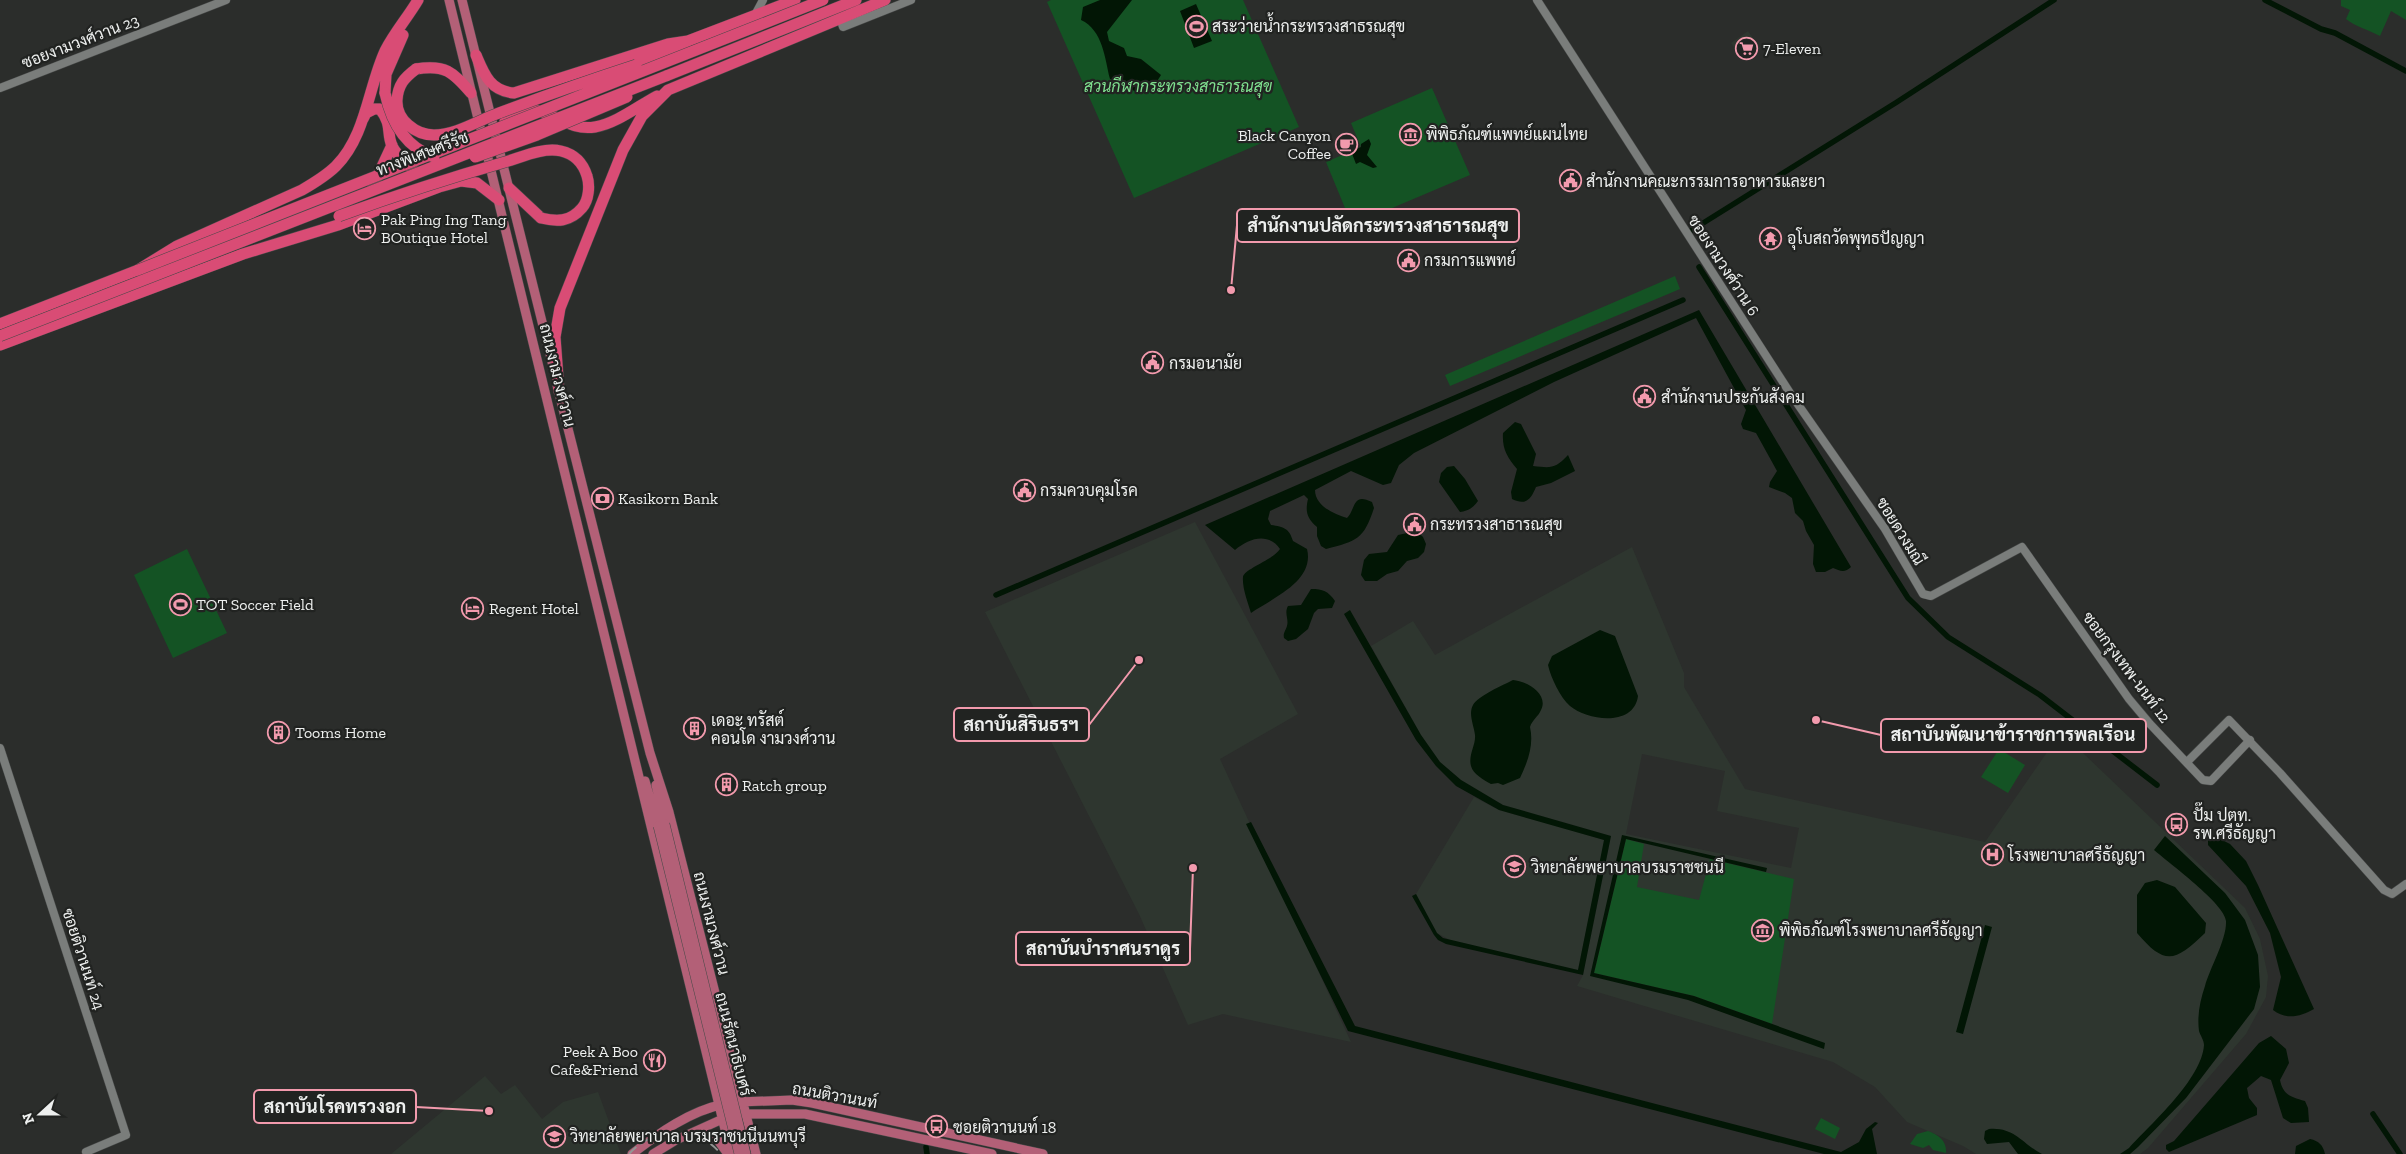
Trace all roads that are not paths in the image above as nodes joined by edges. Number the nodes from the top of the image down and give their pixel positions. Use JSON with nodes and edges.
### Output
{"nodes":[{"id":1,"x":226,"y":0,"type":"edge"},
{"id":2,"x":418,"y":0,"type":"edge"},
{"id":3,"x":449,"y":0,"type":"edge"},
{"id":4,"x":462,"y":0,"type":"edge"},
{"id":5,"x":763,"y":0,"type":"edge"},
{"id":6,"x":795,"y":0,"type":"edge"},
{"id":7,"x":823,"y":0,"type":"edge"},
{"id":8,"x":856,"y":0,"type":"edge"},
{"id":9,"x":885,"y":0,"type":"edge"},
{"id":10,"x":911,"y":0,"type":"edge"},
{"id":11,"x":1537,"y":0,"type":"edge"},
{"id":12,"x":754,"y":17,"type":"junction"},
{"id":13,"x":842,"y":23,"type":"junction"},
{"id":14,"x":688,"y":41,"type":"junction"},
{"id":15,"x":476,"y":55,"type":"junction"},
{"id":16,"x":666,"y":76,"type":"junction"},
{"id":17,"x":0,"y":88,"type":"edge"},
{"id":18,"x":668,"y":90,"type":"junction"},
{"id":19,"x":471,"y":93,"type":"junction"},
{"id":20,"x":358,"y":130,"type":"junction"},
{"id":21,"x":495,"y":133,"type":"junction"},
{"id":22,"x":392,"y":145,"type":"junction"},
{"id":23,"x":414,"y":170,"type":"dead end"},
{"id":24,"x":373,"y":186,"type":"dead end"},
{"id":25,"x":509,"y":188,"type":"junction"},
{"id":26,"x":499,"y":200,"type":"junction"},
{"id":27,"x":291,"y":221,"type":"dead end"},
{"id":28,"x":278,"y":223,"type":"dead end"},
{"id":29,"x":311,"y":231,"type":"junction"},
{"id":30,"x":290,"y":239,"type":"junction"},
{"id":31,"x":138,"y":270,"type":"junction"},
{"id":32,"x":0,"y":324,"type":"edge"},
{"id":33,"x":0,"y":336,"type":"edge"},
{"id":34,"x":0,"y":345,"type":"edge"},
{"id":35,"x":559,"y":391,"type":"junction"},
{"id":36,"x":1790,"y":393,"type":"joint"},
{"id":37,"x":2022,"y":548,"type":"joint"},
{"id":38,"x":2250,"y":740,"type":"junction"},
{"id":39,"x":0,"y":748,"type":"edge"},
{"id":40,"x":650,"y":753,"type":"junction"},
{"id":41,"x":636,"y":757,"type":"junction"},
{"id":42,"x":2187,"y":762,"type":"junction"},
{"id":43,"x":662,"y":825,"type":"junction"},
{"id":44,"x":2406,"y":884,"type":"edge"},
{"id":45,"x":728,"y":1045,"type":"junction"},
{"id":46,"x":740,"y":1102,"type":"junction"},
{"id":47,"x":724,"y":1104,"type":"junction"},
{"id":48,"x":746,"y":1113,"type":"junction"},
{"id":49,"x":728,"y":1116,"type":"junction"},
{"id":50,"x":694,"y":1132,"type":"junction"},
{"id":51,"x":87,"y":1154,"type":"edge"},
{"id":52,"x":632,"y":1154,"type":"edge"},
{"id":53,"x":653,"y":1154,"type":"edge"},
{"id":54,"x":729,"y":1154,"type":"edge"},
{"id":55,"x":742,"y":1154,"type":"edge"},
{"id":56,"x":756,"y":1154,"type":"edge"},
{"id":57,"x":992,"y":1154,"type":"edge"},
{"id":58,"x":1043,"y":1154,"type":"edge"}],
"edges":[{"from":1,"to":17,"type":"street","name":"ซอยงามวงศ์วาน 23"},
{"from":2,"to":16,"type":"highway","bridge":true},
{"from":2,"to":20,"type":"highway"},
{"from":3,"to":19,"type":"main road","name":"ถนนงามวงศ์วาน"},
{"from":4,"to":15,"type":"main road","name":"ถนนงามวงศ์วาน"},
{"from":5,"to":12,"type":"street"},
{"from":6,"to":12,"type":"highway"},
{"from":7,"to":31,"type":"highway","name":"ทางพิเศษศรีรัช","bridge":true},
{"from":8,"to":16,"type":"highway","name":"ทางพิเศษศรีรัช"},
{"from":9,"to":13,"type":"highway"},
{"from":10,"to":13,"type":"street"},
{"from":11,"to":36,"type":"street","name":"ซอยงามวงศ์วาน 6"},
{"from":12,"to":14,"type":"highway"},
{"from":13,"to":18,"type":"highway"},
{"from":14,"to":15,"type":"highway"},
{"from":14,"to":19,"type":"highway","bridge":true},
{"from":15,"to":21,"type":"main road","name":"ถนนงามวงศ์วาน"},
{"from":16,"to":33,"type":"highway","name":"ทางพิเศษศรีรัช","bridge":true},
{"from":18,"to":21,"type":"highway"},
{"from":18,"to":35,"type":"highway"},
{"from":19,"to":26,"type":"main road","name":"ถนนงามวงศ์วาน"},
{"from":20,"to":22,"type":"highway"},
{"from":20,"to":31,"type":"highway","bridge":true},
{"from":21,"to":25,"type":"main road","name":"ถนนงามวงศ์วาน"},
{"from":22,"to":23,"type":"highway"},
{"from":22,"to":24,"type":"highway"},
{"from":25,"to":29,"type":"highway","bridge":true},
{"from":25,"to":35,"type":"main road","name":"ถนนงามวงศ์วาน"},
{"from":26,"to":29,"type":"highway"},
{"from":26,"to":41,"type":"main road","name":"ถนนงามวงศ์วาน"},
{"from":27,"to":29,"type":"highway"},
{"from":28,"to":30,"type":"highway"},
{"from":29,"to":30,"type":"highway"},
{"from":30,"to":34,"type":"highway"},
{"from":31,"to":32,"type":"highway","name":"ทางพิเศษศรีรัช"},
{"from":35,"to":40,"type":"main road","name":"ถนนงามวงศ์วาน"},
{"from":36,"to":37,"type":"street","name":"ซอยดวงมณี"},
{"from":37,"to":42,"type":"street","name":"ซอยกรุงเทพ-นนท์ 12"},
{"from":38,"to":42,"type":"street"},
{"from":38,"to":42,"type":"street","name":"ซอยกรุงเทพ-นนท์ 12"},
{"from":38,"to":44,"type":"street"},
{"from":39,"to":51,"type":"street","name":"ซอยติวานนท์ 24"},
{"from":40,"to":43,"type":"main road","name":"ถนนงามวงศ์วาน"},
{"from":40,"to":45,"type":"main road","name":"ถนนงามวงศ์วาน"},
{"from":41,"to":43,"type":"main road","name":"ถนนงามวงศ์วาน"},
{"from":41,"to":47,"type":"main road","name":"ถนนงามวงศ์วาน"},
{"from":43,"to":55,"type":"main road","name":"ถนนรัตนาธิเบศร์","bridge":true},
{"from":45,"to":46,"type":"main road","name":"ถนนงามวงศ์วาน"},
{"from":45,"to":47,"type":"main road"},
{"from":46,"to":47,"type":"main road","name":"ถนนติวานนท์"},
{"from":46,"to":48,"type":"main road","name":"ถนนรัตนาธิเบศร์"},
{"from":46,"to":49,"type":"main road"},
{"from":46,"to":58,"type":"main road","name":"ถนนติวานนท์"},
{"from":47,"to":49,"type":"main road"},
{"from":47,"to":52,"type":"main road","name":"ถนนติวานนท์"},
{"from":48,"to":49,"type":"main road","name":"ถนนติวานนท์"},
{"from":48,"to":56,"type":"main road","name":"ถนนรัตนาธิเบศร์"},
{"from":48,"to":57,"type":"main road","name":"ถนนติวานนท์"},
{"from":49,"to":50,"type":"main road","name":"ถนนติวานนท์"},
{"from":49,"to":54,"type":"main road"},
{"from":49,"to":55,"type":"main road"},
{"from":50,"to":53,"type":"main road","name":"ถนนติวานนท์"},
{"from":50,"to":54,"type":"main road"}]}
